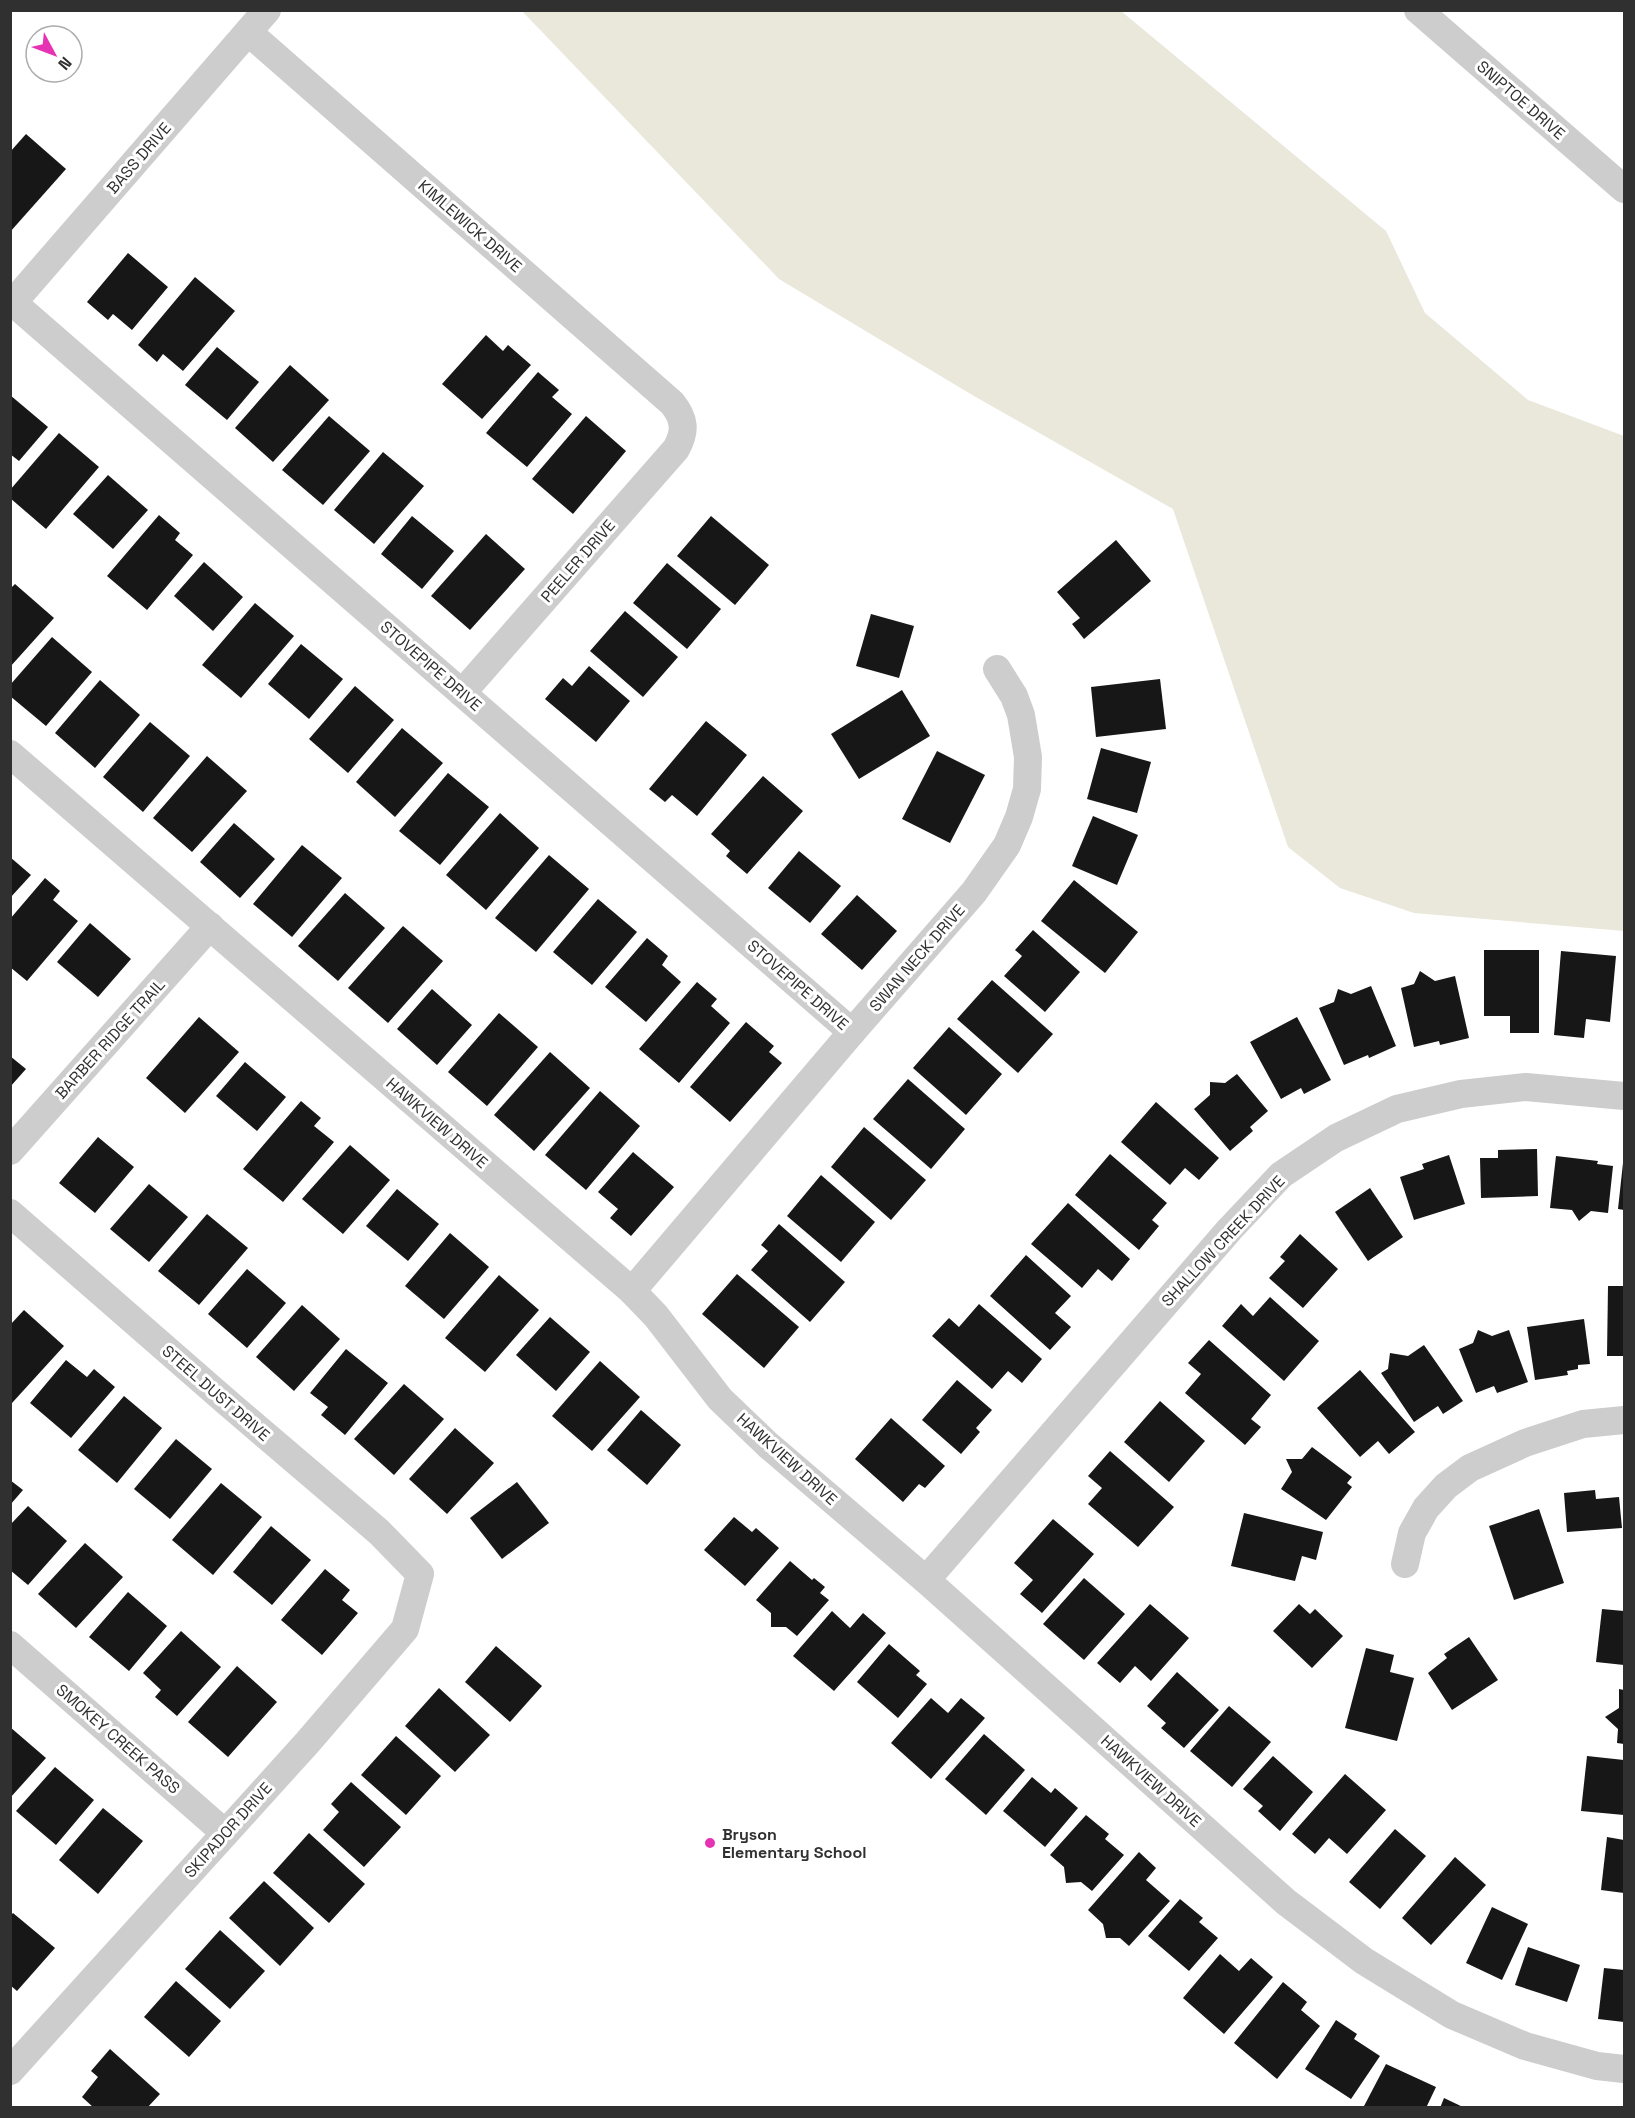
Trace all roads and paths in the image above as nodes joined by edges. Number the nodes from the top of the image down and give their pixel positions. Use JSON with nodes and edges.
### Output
{"nodes":[{"id":1,"x":267,"y":10,"type":"edge"},
{"id":2,"x":1418,"y":10,"type":"edge"},
{"id":3,"x":248,"y":32,"type":"junction"},
{"id":4,"x":1624,"y":189,"type":"edge"},
{"id":5,"x":11,"y":303,"type":"edge"},
{"id":6,"x":684,"y":425,"type":"joint"},
{"id":7,"x":998,"y":669,"type":"dead end"},
{"id":8,"x":462,"y":693,"type":"junction"},
{"id":9,"x":10,"y":754,"type":"edge"},
{"id":10,"x":210,"y":926,"type":"junction"},
{"id":11,"x":852,"y":1032,"type":"junction"},
{"id":12,"x":1624,"y":1096,"type":"edge"},
{"id":13,"x":10,"y":1151,"type":"edge"},
{"id":14,"x":10,"y":1213,"type":"edge"},
{"id":15,"x":632,"y":1291,"type":"junction"},
{"id":16,"x":1624,"y":1419,"type":"edge"},
{"id":17,"x":1406,"y":1564,"type":"dead end"},
{"id":18,"x":420,"y":1574,"type":"joint"},
{"id":19,"x":926,"y":1580,"type":"junction"},
{"id":20,"x":10,"y":1645,"type":"edge"},
{"id":21,"x":225,"y":1833,"type":"junction"},
{"id":22,"x":1624,"y":2069,"type":"edge"},
{"id":23,"x":11,"y":2070,"type":"edge"}],
"edges":[{"from":1,"to":3,"type":"street","name":"BASS DRIVE"},
{"from":2,"to":4,"type":"street","name":"SNIPTOE DRIVE"},
{"from":3,"to":5,"type":"street","name":"BASS DRIVE"},
{"from":3,"to":6,"type":"street","name":"KIMLEWICK DRIVE"},
{"from":5,"to":8,"type":"street","name":"STOVEPIPE DRIVE"},
{"from":6,"to":8,"type":"street","name":"PEELER DRIVE"},
{"from":7,"to":11,"type":"street","name":"SWAN NECK DRIVE"},
{"from":8,"to":11,"type":"street","name":"STOVEPIPE DRIVE"},
{"from":9,"to":10,"type":"street","name":"HAWKVIEW DRIVE"},
{"from":10,"to":13,"type":"street","name":"BARBER RIDGE TRAIL"},
{"from":10,"to":15,"type":"street","name":"HAWKVIEW DRIVE"},
{"from":11,"to":15,"type":"street","name":"SWAN NECK DRIVE"},
{"from":12,"to":19,"type":"street","name":"SHALLOW CREEK DRIVE"},
{"from":14,"to":18,"type":"street","name":"STEEL DUST DRIVE"},
{"from":15,"to":19,"type":"street","name":"HAWKVIEW DRIVE"},
{"from":16,"to":17,"type":"street"},
{"from":18,"to":21,"type":"street","name":"SKIPADOR DRIVE"},
{"from":19,"to":22,"type":"street","name":"HAWKVIEW DRIVE"},
{"from":20,"to":21,"type":"street","name":"SMOKEY CREEK PASS"},
{"from":21,"to":23,"type":"street","name":"SKIPADOR DRIVE"}]}
